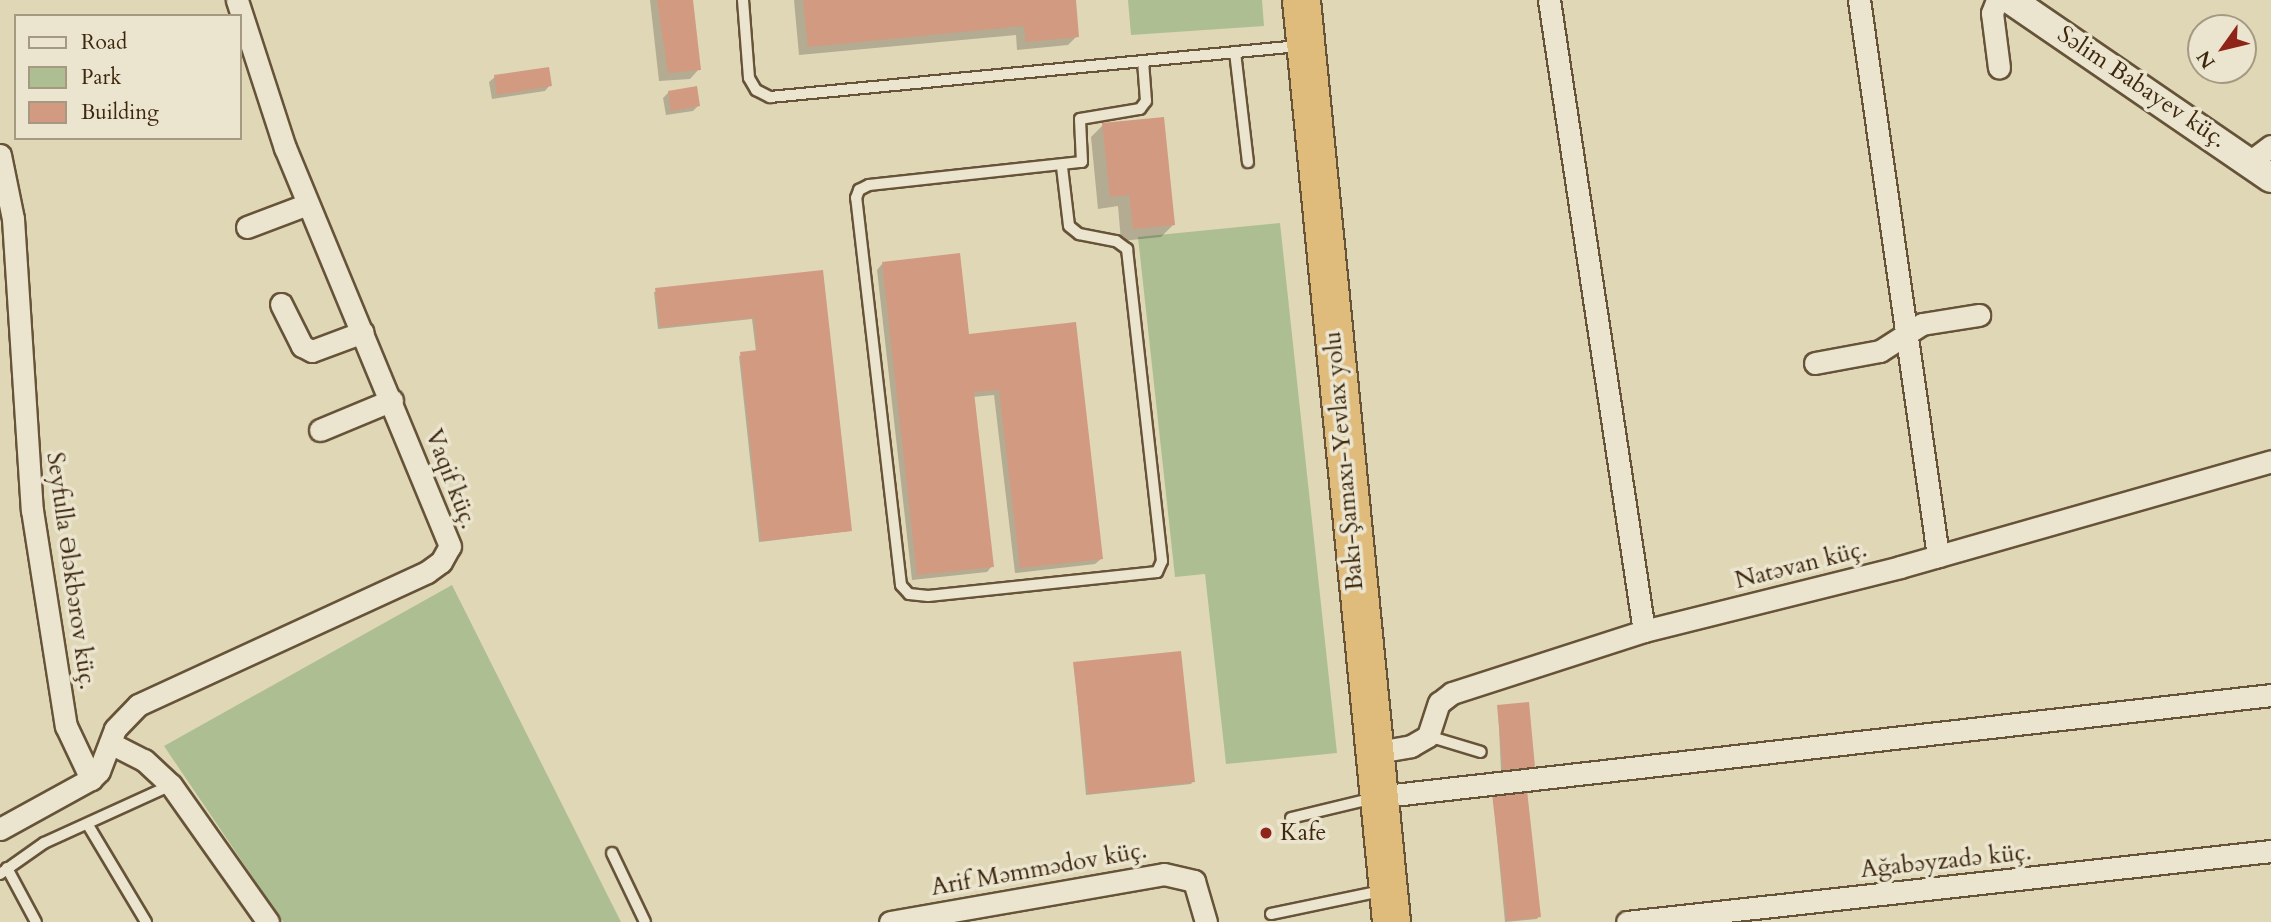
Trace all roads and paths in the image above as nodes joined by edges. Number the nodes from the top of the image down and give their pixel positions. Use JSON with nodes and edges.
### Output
{"nodes":[{"id":1,"x":743,"y":0,"type":"edge"},
{"id":2,"x":1301,"y":0,"type":"edge"},
{"id":3,"x":1549,"y":0,"type":"edge"},
{"id":4,"x":1859,"y":0,"type":"edge"},
{"id":5,"x":1997,"y":0,"type":"edge"},
{"id":6,"x":2011,"y":0,"type":"edge"},
{"id":7,"x":242,"y":15,"type":"edge"},
{"id":8,"x":1305,"y":45,"type":"junction"},
{"id":9,"x":1235,"y":52,"type":"junction"},
{"id":10,"x":1143,"y":61,"type":"junction"},
{"id":11,"x":1999,"y":68,"type":"dead end"},
{"id":12,"x":0,"y":155,"type":"edge"},
{"id":13,"x":1248,"y":162,"type":"dead end"},
{"id":14,"x":2264,"y":162,"type":"edge"},
{"id":15,"x":1062,"y":167,"type":"junction"},
{"id":16,"x":309,"y":204,"type":"junction"},
{"id":17,"x":247,"y":226,"type":"dead end"},
{"id":18,"x":281,"y":304,"type":"dead end"},
{"id":19,"x":1979,"y":315,"type":"dead end"},
{"id":20,"x":363,"y":332,"type":"junction"},
{"id":21,"x":1904,"y":332,"type":"junction"},
{"id":22,"x":1815,"y":363,"type":"dead end"},
{"id":23,"x":392,"y":400,"type":"junction"},
{"id":24,"x":320,"y":430,"type":"dead end"},
{"id":25,"x":2271,"y":461,"type":"edge"},
{"id":26,"x":1938,"y":556,"type":"junction"},
{"id":27,"x":1644,"y":631,"type":"junction"},
{"id":28,"x":2271,"y":695,"type":"edge"},
{"id":29,"x":1428,"y":736,"type":"junction"},
{"id":30,"x":110,"y":743,"type":"junction"},
{"id":31,"x":1481,"y":752,"type":"dead end"},
{"id":32,"x":1371,"y":753,"type":"junction"},
{"id":33,"x":91,"y":779,"type":"junction"},
{"id":34,"x":171,"y":785,"type":"junction"},
{"id":35,"x":1377,"y":797,"type":"junction"},
{"id":36,"x":1291,"y":818,"type":"dead end"},
{"id":37,"x":88,"y":825,"type":"junction"},
{"id":38,"x":0,"y":829,"type":"edge"},
{"id":39,"x":2271,"y":851,"type":"edge"},
{"id":40,"x":612,"y":853,"type":"dead end"},
{"id":41,"x":3,"y":871,"type":"edge"},
{"id":42,"x":1389,"y":906,"type":"edge"},
{"id":43,"x":1271,"y":914,"type":"dead end"},
{"id":44,"x":36,"y":922,"type":"edge"},
{"id":45,"x":145,"y":922,"type":"edge"},
{"id":46,"x":268,"y":922,"type":"edge"},
{"id":47,"x":645,"y":922,"type":"edge"},
{"id":48,"x":890,"y":922,"type":"edge"},
{"id":49,"x":1206,"y":922,"type":"edge"},
{"id":50,"x":1627,"y":922,"type":"edge"}],
"edges":[{"from":1,"to":10,"type":"lane"},
{"from":2,"to":8,"type":"highway","name":"Bakı-Şamaxı-Yevlax yolu"},
{"from":3,"to":27,"type":"street"},
{"from":4,"to":21,"type":"street"},
{"from":5,"to":11,"type":"street"},
{"from":6,"to":14,"type":"street","name":"Səlim Babayev küç."},
{"from":7,"to":16,"type":"street","name":"Vaqif küç."},
{"from":8,"to":9,"type":"lane"},
{"from":8,"to":32,"type":"highway","name":"Bakı-Şamaxı-Yevlax yolu"},
{"from":9,"to":10,"type":"lane"},
{"from":9,"to":13,"type":"lane"},
{"from":10,"to":15,"type":"lane"},
{"from":12,"to":33,"type":"street","name":"Seyfulla Ələkbərov küç."},
{"from":15,"to":15,"type":"lane"},
{"from":16,"to":17,"type":"street"},
{"from":16,"to":20,"type":"street","name":"Vaqif küç."},
{"from":18,"to":20,"type":"street"},
{"from":19,"to":21,"type":"street"},
{"from":20,"to":23,"type":"street","name":"Vaqif küç."},
{"from":21,"to":22,"type":"street"},
{"from":21,"to":26,"type":"street"},
{"from":23,"to":24,"type":"street"},
{"from":23,"to":30,"type":"street","name":"Vaqif küç."},
{"from":25,"to":26,"type":"street","name":"Natəvan küç."},
{"from":26,"to":27,"type":"street","name":"Natəvan küç."},
{"from":27,"to":29,"type":"street","name":"Natəvan küç."},
{"from":28,"to":35,"type":"street"},
{"from":29,"to":31,"type":"lane"},
{"from":29,"to":32,"type":"street"},
{"from":30,"to":33,"type":"street","name":"Vaqif küç."},
{"from":30,"to":34,"type":"street"},
{"from":32,"to":35,"type":"highway","name":"Bakı-Şamaxı-Yevlax yolu"},
{"from":33,"to":38,"type":"street"},
{"from":34,"to":37,"type":"lane"},
{"from":34,"to":46,"type":"street"},
{"from":35,"to":36,"type":"lane"},
{"from":35,"to":42,"type":"highway","name":"Bakı-Şamaxı-Yevlax yolu"},
{"from":37,"to":41,"type":"lane"},
{"from":37,"to":45,"type":"lane"},
{"from":39,"to":50,"type":"street","name":"Ağabəyzadə küç."},
{"from":40,"to":47,"type":"lane"},
{"from":41,"to":44,"type":"lane"},
{"from":42,"to":43,"type":"lane"},
{"from":48,"to":49,"type":"street","name":"Arif Məmmədov küç."}]}
